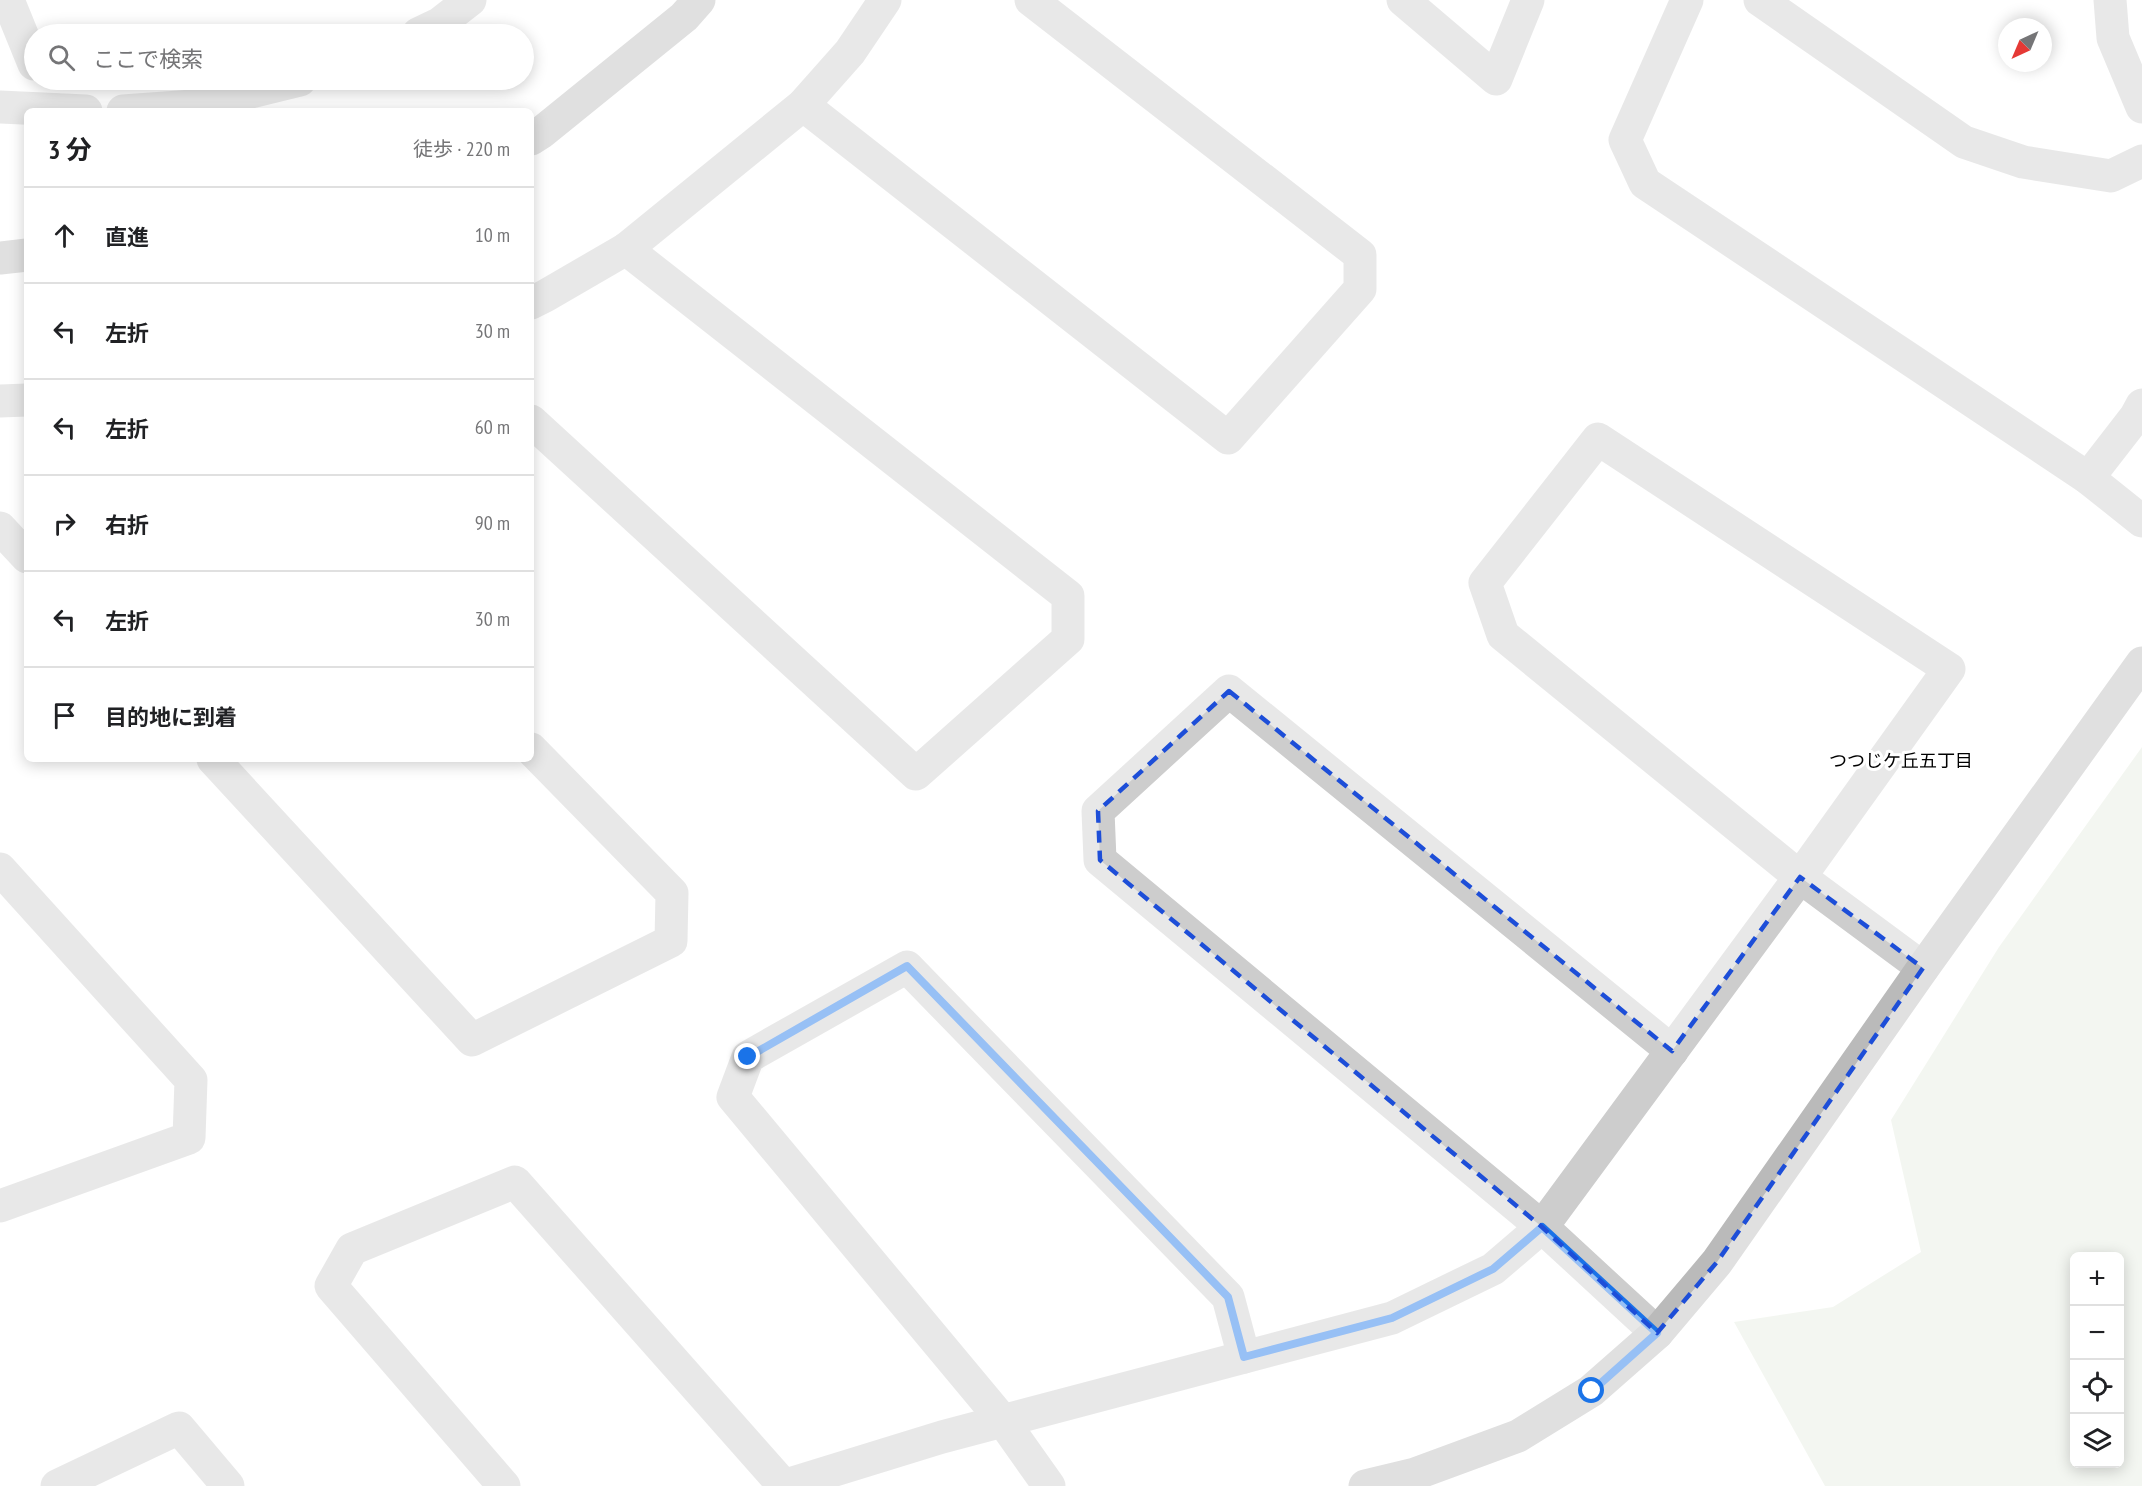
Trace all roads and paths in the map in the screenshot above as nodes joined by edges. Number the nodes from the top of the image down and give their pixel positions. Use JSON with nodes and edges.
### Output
{"nodes":[{"id":1,"x":8,"y":0,"type":"edge"},
{"id":2,"x":470,"y":0,"type":"edge"},
{"id":3,"x":699,"y":0,"type":"edge"},
{"id":4,"x":885,"y":0,"type":"edge"},
{"id":5,"x":1031,"y":0,"type":"edge"},
{"id":6,"x":1403,"y":0,"type":"edge"},
{"id":7,"x":1528,"y":0,"type":"edge"},
{"id":8,"x":1686,"y":0,"type":"edge"},
{"id":9,"x":1760,"y":0,"type":"edge"},
{"id":10,"x":2110,"y":0,"type":"edge"},
{"id":11,"x":439,"y":24,"type":"edge"},
{"id":12,"x":24,"y":39,"type":"edge"},
{"id":13,"x":259,"y":90,"type":"edge"},
{"id":14,"x":50,"y":100,"type":"edge"},
{"id":15,"x":803,"y":105,"type":"junction"},
{"id":16,"x":0,"y":107,"type":"edge"},
{"id":17,"x":2142,"y":107,"type":"edge"},
{"id":18,"x":76,"y":108,"type":"edge"},
{"id":19,"x":165,"y":108,"type":"edge"},
{"id":20,"x":534,"y":137,"type":"edge"},
{"id":21,"x":2142,"y":161,"type":"edge"},
{"id":22,"x":626,"y":249,"type":"junction"},
{"id":23,"x":24,"y":255,"type":"edge"},
{"id":24,"x":0,"y":258,"type":"edge"},
{"id":25,"x":534,"y":302,"type":"edge"},
{"id":26,"x":24,"y":400,"type":"edge"},
{"id":27,"x":0,"y":401,"type":"edge"},
{"id":28,"x":2142,"y":405,"type":"edge"},
{"id":29,"x":534,"y":424,"type":"edge"},
{"id":30,"x":2088,"y":478,"type":"junction"},
{"id":31,"x":2142,"y":521,"type":"edge"},
{"id":32,"x":0,"y":528,"type":"edge"},
{"id":33,"x":24,"y":554,"type":"edge"},
{"id":34,"x":2142,"y":663,"type":"edge"},
{"id":35,"x":534,"y":752,"type":"edge"},
{"id":36,"x":216,"y":762,"type":"edge"},
{"id":37,"x":0,"y":868,"type":"edge"},
{"id":38,"x":1800,"y":877,"type":"junction"},
{"id":39,"x":1923,"y":968,"type":"junction"},
{"id":40,"x":1672,"y":1051,"type":"junction"},
{"id":41,"x":0,"y":1206,"type":"edge"},
{"id":42,"x":1542,"y":1227,"type":"junction"},
{"id":43,"x":1657,"y":1333,"type":"junction"},
{"id":44,"x":1244,"y":1357,"type":"junction"},
{"id":45,"x":1003,"y":1421,"type":"junction"},
{"id":46,"x":57,"y":1486,"type":"edge"},
{"id":47,"x":228,"y":1486,"type":"edge"},
{"id":48,"x":504,"y":1486,"type":"edge"},
{"id":49,"x":783,"y":1486,"type":"edge"},
{"id":50,"x":1049,"y":1486,"type":"edge"},
{"id":51,"x":1365,"y":1486,"type":"edge"}],
"edges":[{"from":1,"to":12,"type":"street"},
{"from":2,"to":11,"type":"street"},
{"from":3,"to":20,"type":"street"},
{"from":4,"to":15,"type":"street"},
{"from":5,"to":15,"type":"street"},
{"from":6,"to":7,"type":"street"},
{"from":8,"to":30,"type":"street"},
{"from":9,"to":21,"type":"street"},
{"from":10,"to":17,"type":"street"},
{"from":13,"to":19,"type":"street"},
{"from":14,"to":16,"type":"street"},
{"from":14,"to":18,"type":"street"},
{"from":15,"to":22,"type":"street"},
{"from":22,"to":25,"type":"street"},
{"from":22,"to":29,"type":"street"},
{"from":23,"to":24,"type":"street"},
{"from":26,"to":27,"type":"street"},
{"from":28,"to":30,"type":"street"},
{"from":30,"to":31,"type":"street"},
{"from":32,"to":33,"type":"street"},
{"from":34,"to":39,"type":"street"},
{"from":35,"to":36,"type":"street"},
{"from":37,"to":41,"type":"street"},
{"from":38,"to":38,"type":"street"},
{"from":38,"to":39,"type":"street"},
{"from":38,"to":40,"type":"street"},
{"from":39,"to":43,"type":"street"},
{"from":40,"to":42,"type":"street"},
{"from":40,"to":42,"type":"street"},
{"from":42,"to":43,"type":"street"},
{"from":42,"to":44,"type":"street"},
{"from":43,"to":51,"type":"street"},
{"from":44,"to":45,"type":"street"},
{"from":44,"to":45,"type":"street"},
{"from":45,"to":49,"type":"street"},
{"from":45,"to":50,"type":"street"},
{"from":46,"to":47,"type":"street"},
{"from":48,"to":49,"type":"street"}]}
